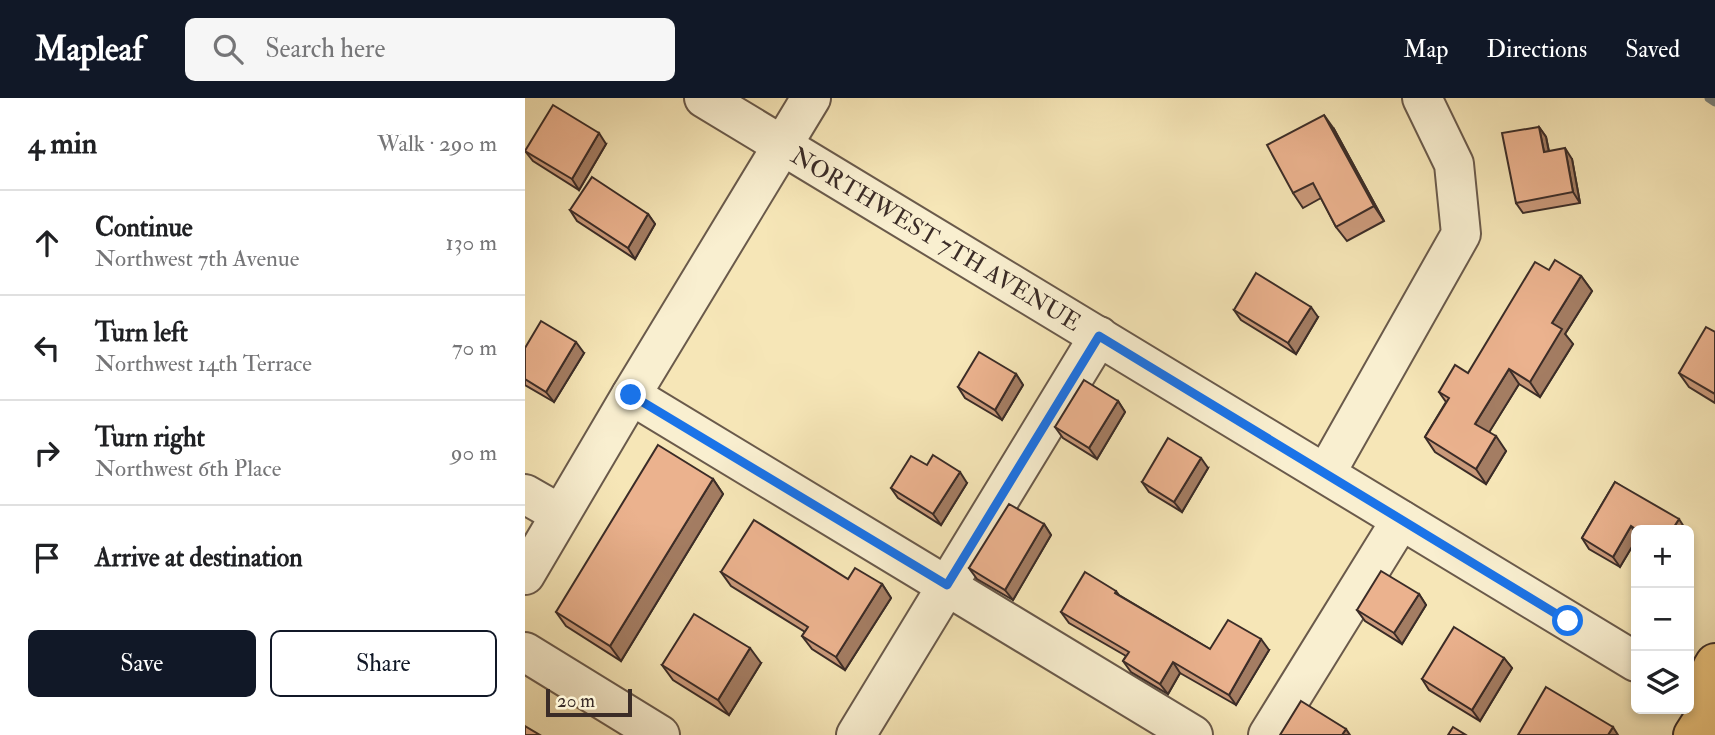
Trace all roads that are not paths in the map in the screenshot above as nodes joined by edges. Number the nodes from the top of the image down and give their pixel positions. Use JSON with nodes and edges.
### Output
{"nodes":[{"id":1,"x":704,"y":98,"type":"edge"},
{"id":2,"x":811,"y":98,"type":"edge"},
{"id":3,"x":1422,"y":98,"type":"edge"},
{"id":4,"x":781,"y":146,"type":"junction"},
{"id":5,"x":1099,"y":336,"type":"junction"},
{"id":6,"x":631,"y":395,"type":"junction"},
{"id":7,"x":1326,"y":473,"type":"junction"},
{"id":8,"x":525,"y":494,"type":"edge"},
{"id":9,"x":560,"y":514,"type":"junction"},
{"id":10,"x":1401,"y":520,"type":"junction"},
{"id":11,"x":525,"y":575,"type":"edge"},
{"id":12,"x":947,"y":585,"type":"junction"},
{"id":13,"x":525,"y":652,"type":"edge"},
{"id":14,"x":1631,"y":659,"type":"edge"},
{"id":15,"x":1715,"y":663,"type":"edge"},
{"id":16,"x":1704,"y":712,"type":"edge"},
{"id":17,"x":660,"y":735,"type":"edge"},
{"id":18,"x":856,"y":735,"type":"edge"},
{"id":19,"x":1193,"y":735,"type":"edge"},
{"id":20,"x":1268,"y":735,"type":"edge"}],
"edges":[{"from":1,"to":4,"type":"street","name":"NORTHWEST 7TH AVENUE"},
{"from":2,"to":4,"type":"street"},
{"from":3,"to":7,"type":"street"},
{"from":4,"to":5,"type":"street","name":"NORTHWEST 7TH AVENUE"},
{"from":4,"to":6,"type":"street"},
{"from":5,"to":7,"type":"street","name":"NORTHWEST 7TH AVENUE"},
{"from":5,"to":12,"type":"street"},
{"from":6,"to":9,"type":"street"},
{"from":6,"to":12,"type":"street"},
{"from":7,"to":10,"type":"street","name":"NORTHWEST 7TH AVENUE"},
{"from":8,"to":9,"type":"street"},
{"from":9,"to":11,"type":"street"},
{"from":10,"to":14,"type":"street","name":"NORTHWEST 7TH AVENUE"},
{"from":10,"to":20,"type":"street"},
{"from":12,"to":18,"type":"street"},
{"from":12,"to":19,"type":"street"},
{"from":13,"to":17,"type":"street"},
{"from":15,"to":16,"type":"main road"}]}
